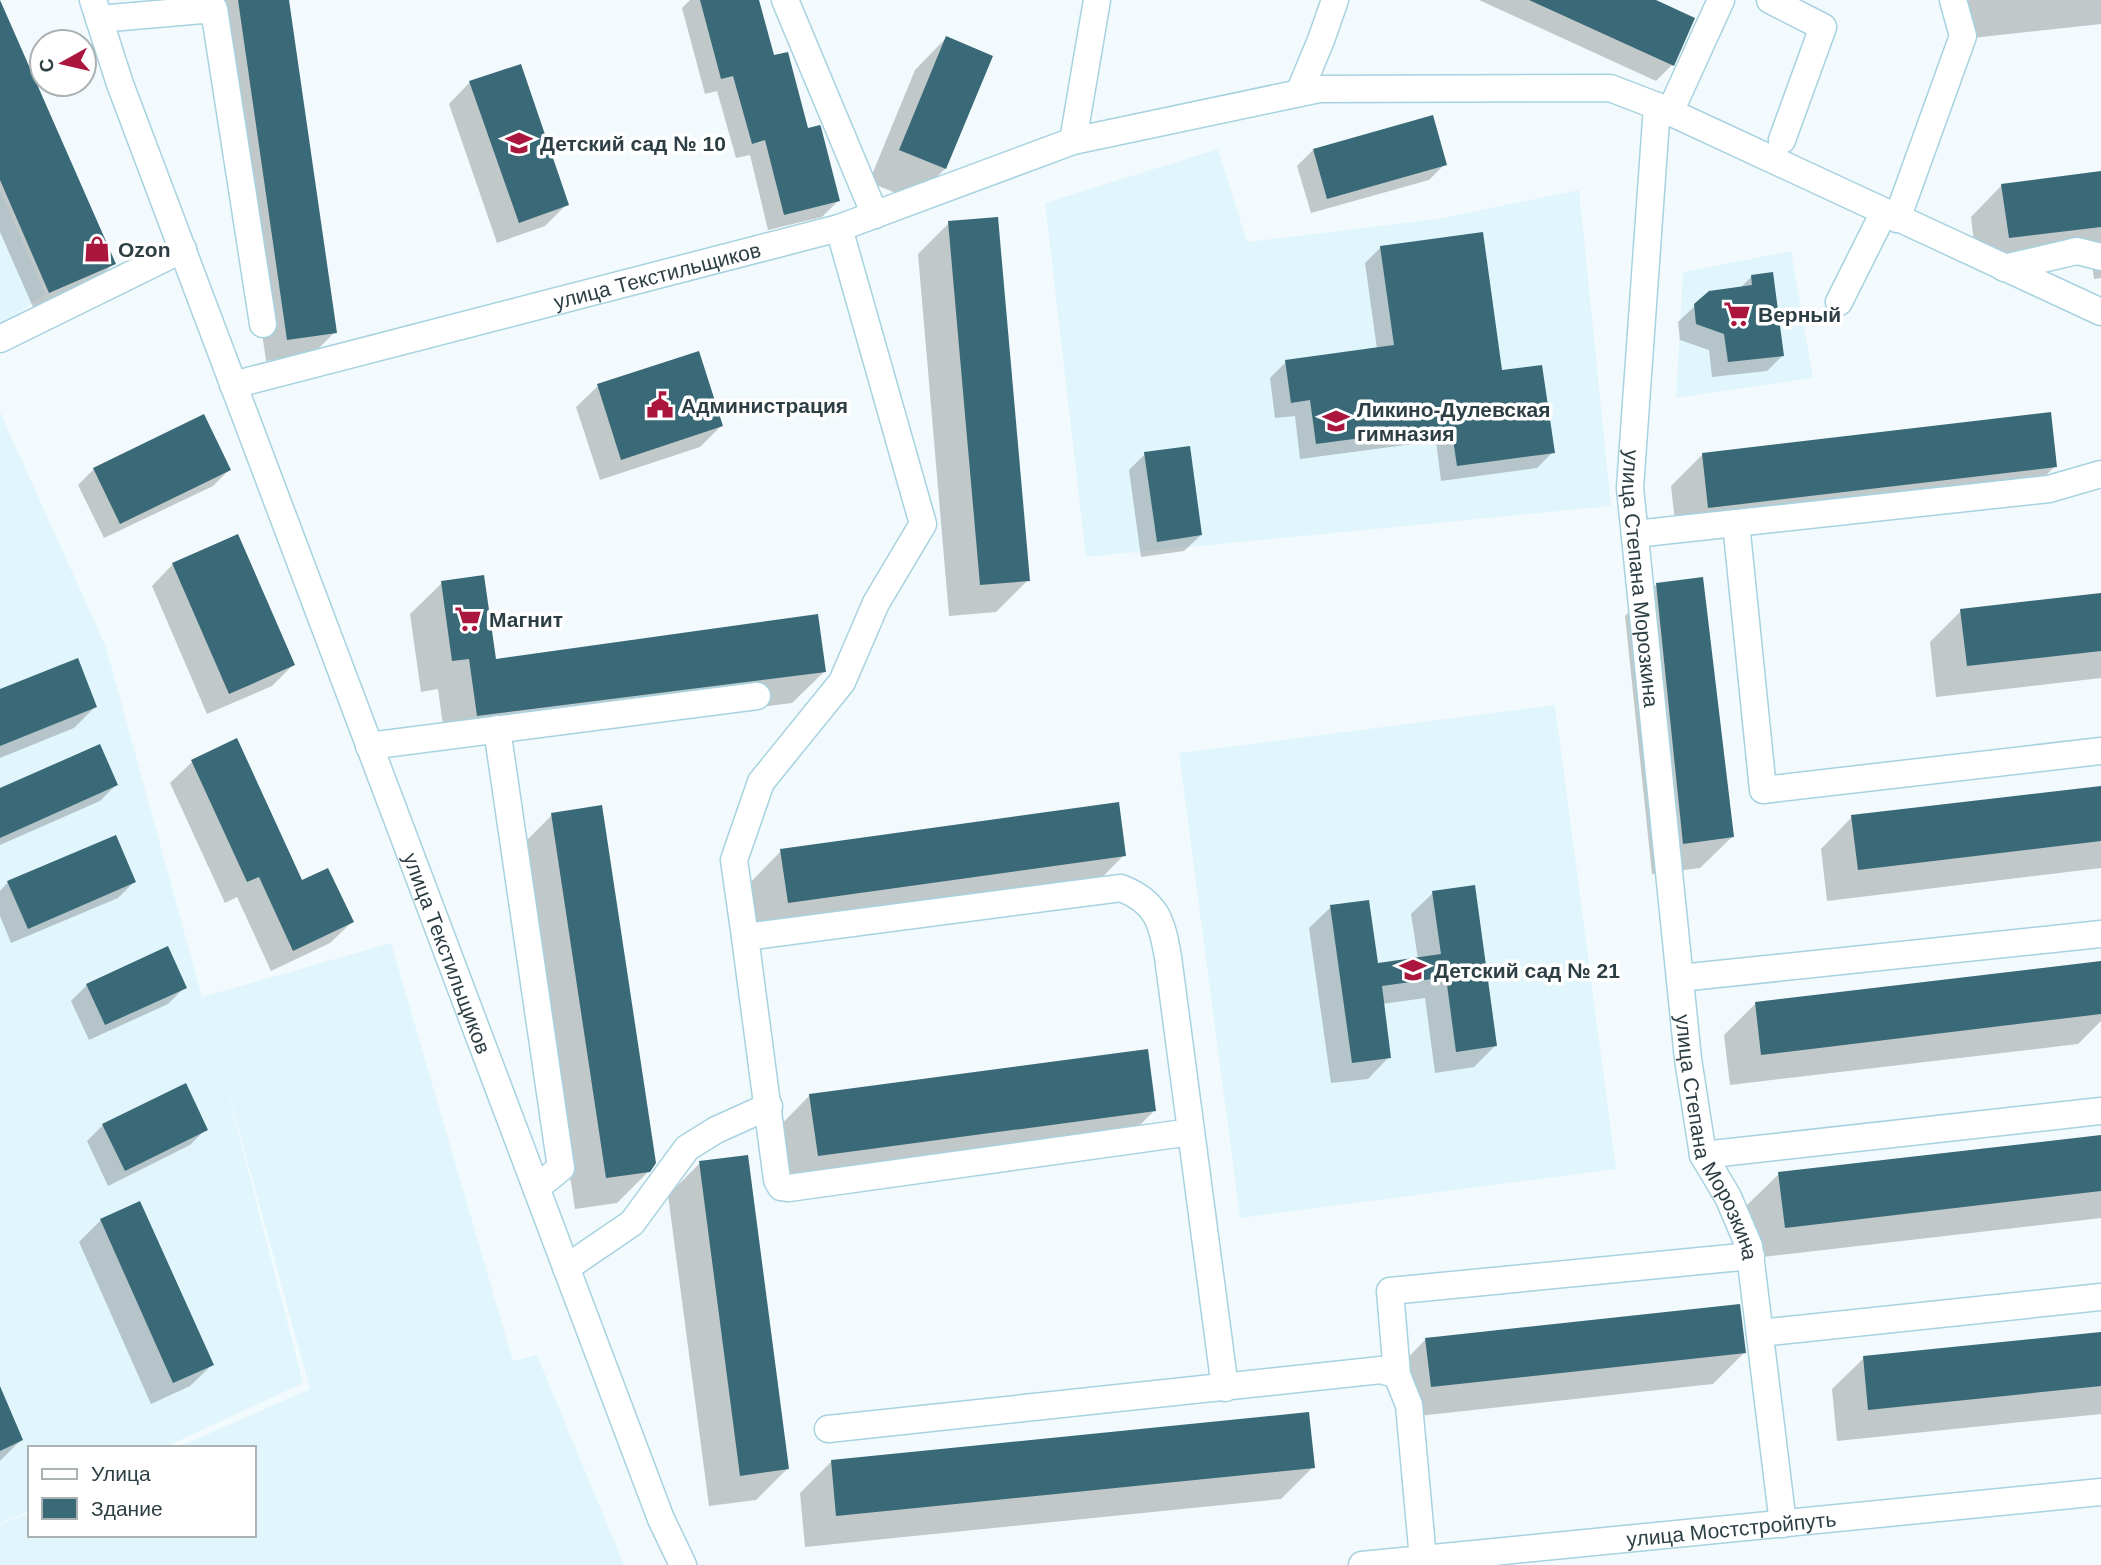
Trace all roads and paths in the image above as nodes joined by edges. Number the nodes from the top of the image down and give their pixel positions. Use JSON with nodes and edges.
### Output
{"nodes":[{"id":1,"x":785,"y":0,"type":"edge"},
{"id":2,"x":1097,"y":0,"type":"edge"},
{"id":3,"x":1335,"y":0,"type":"edge"},
{"id":4,"x":1770,"y":0,"type":"edge"},
{"id":5,"x":1953,"y":0,"type":"edge"},
{"id":6,"x":1714,"y":2,"type":"edge"},
{"id":7,"x":96,"y":10,"type":"edge"},
{"id":8,"x":1299,"y":93,"type":"junction"},
{"id":9,"x":1664,"y":109,"type":"junction"},
{"id":10,"x":1782,"y":140,"type":"dead end"},
{"id":11,"x":1073,"y":141,"type":"junction"},
{"id":12,"x":875,"y":215,"type":"junction"},
{"id":13,"x":1891,"y":215,"type":"junction"},
{"id":14,"x":839,"y":228,"type":"junction"},
{"id":15,"x":183,"y":249,"type":"junction"},
{"id":16,"x":2101,"y":257,"type":"edge"},
{"id":17,"x":2004,"y":268,"type":"junction"},
{"id":18,"x":1839,"y":302,"type":"dead end"},
{"id":19,"x":2101,"y":312,"type":"edge"},
{"id":20,"x":263,"y":324,"type":"dead end"},
{"id":21,"x":0,"y":339,"type":"edge"},
{"id":22,"x":233,"y":386,"type":"junction"},
{"id":23,"x":2101,"y":474,"type":"edge"},
{"id":24,"x":1736,"y":523,"type":"junction"},
{"id":25,"x":1635,"y":534,"type":"junction"},
{"id":26,"x":757,"y":696,"type":"dead end"},
{"id":27,"x":497,"y":729,"type":"junction"},
{"id":28,"x":369,"y":746,"type":"junction"},
{"id":29,"x":2101,"y":751,"type":"edge"},
{"id":30,"x":2101,"y":934,"type":"edge"},
{"id":31,"x":745,"y":937,"type":"junction"},
{"id":32,"x":1679,"y":978,"type":"junction"},
{"id":33,"x":769,"y":1106,"type":"junction"},
{"id":34,"x":2101,"y":1111,"type":"edge"},
{"id":35,"x":1191,"y":1132,"type":"junction"},
{"id":36,"x":1703,"y":1155,"type":"junction"},
{"id":37,"x":536,"y":1188,"type":"junction"},
{"id":38,"x":1751,"y":1256,"type":"junction"},
{"id":39,"x":566,"y":1268,"type":"junction"},
{"id":40,"x":2101,"y":1297,"type":"edge"},
{"id":41,"x":1760,"y":1333,"type":"junction"},
{"id":42,"x":1397,"y":1375,"type":"junction"},
{"id":43,"x":1225,"y":1388,"type":"junction"},
{"id":44,"x":828,"y":1429,"type":"dead end"},
{"id":45,"x":2101,"y":1492,"type":"edge"},
{"id":46,"x":1783,"y":1524,"type":"junction"},
{"id":47,"x":1423,"y":1559,"type":"junction"},
{"id":48,"x":683,"y":1565,"type":"edge"},
{"id":49,"x":1362,"y":1565,"type":"edge"}],
"edges":[{"from":1,"to":12,"type":"street"},
{"from":2,"to":11,"type":"street"},
{"from":3,"to":8,"type":"street"},
{"from":4,"to":10,"type":"street"},
{"from":5,"to":13,"type":"street"},
{"from":6,"to":9,"type":"street"},
{"from":7,"to":15,"type":"street","name":"улица Текстильщиков"},
{"from":7,"to":20,"type":"street"},
{"from":8,"to":9,"type":"street","name":"улица Текстильщиков"},
{"from":8,"to":11,"type":"street","name":"улица Текстильщиков"},
{"from":9,"to":13,"type":"street"},
{"from":9,"to":25,"type":"street","name":"улица Степана Морозкина"},
{"from":11,"to":12,"type":"street","name":"улица Текстильщиков"},
{"from":12,"to":14,"type":"street","name":"улица Текстильщиков"},
{"from":13,"to":17,"type":"street"},
{"from":13,"to":18,"type":"street"},
{"from":14,"to":22,"type":"street","name":"улица Текстильщиков"},
{"from":14,"to":31,"type":"street"},
{"from":15,"to":21,"type":"street"},
{"from":15,"to":22,"type":"street","name":"улица Текстильщиков"},
{"from":16,"to":17,"type":"street"},
{"from":17,"to":19,"type":"street"},
{"from":22,"to":28,"type":"street","name":"улица Текстильщиков"},
{"from":23,"to":24,"type":"street"},
{"from":24,"to":25,"type":"street"},
{"from":24,"to":29,"type":"street"},
{"from":25,"to":32,"type":"street","name":"улица Степана Морозкина"},
{"from":26,"to":27,"type":"street"},
{"from":27,"to":28,"type":"street"},
{"from":27,"to":37,"type":"street"},
{"from":28,"to":37,"type":"street","name":"улица Текстильщиков"},
{"from":30,"to":32,"type":"street"},
{"from":31,"to":33,"type":"street"},
{"from":31,"to":35,"type":"street"},
{"from":32,"to":36,"type":"street","name":"улица Степана Морозкина"},
{"from":33,"to":35,"type":"street"},
{"from":33,"to":39,"type":"street"},
{"from":34,"to":36,"type":"street"},
{"from":35,"to":43,"type":"street"},
{"from":36,"to":38,"type":"street","name":"улица Степана Морозкина"},
{"from":37,"to":39,"type":"street","name":"улица Текстильщиков"},
{"from":38,"to":41,"type":"street","name":"улица Степана Морозкина"},
{"from":38,"to":42,"type":"street"},
{"from":39,"to":48,"type":"street","name":"улица Текстильщиков"},
{"from":40,"to":41,"type":"street"},
{"from":41,"to":46,"type":"street","name":"улица Степана Морозкина"},
{"from":42,"to":43,"type":"street"},
{"from":42,"to":47,"type":"street"},
{"from":43,"to":44,"type":"street"},
{"from":45,"to":46,"type":"street","name":"улица Мостстройпуть"},
{"from":46,"to":47,"type":"street","name":"улица Мостстройпуть"},
{"from":47,"to":49,"type":"street","name":"улица Мостстройпуть"}]}
